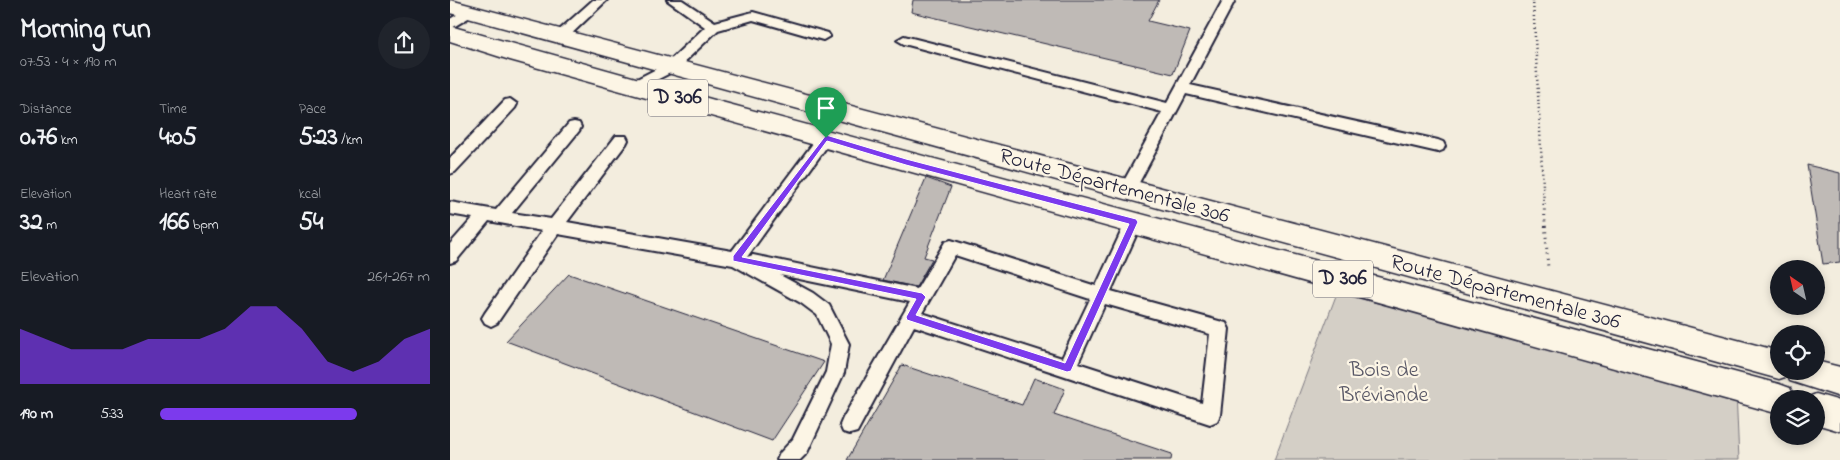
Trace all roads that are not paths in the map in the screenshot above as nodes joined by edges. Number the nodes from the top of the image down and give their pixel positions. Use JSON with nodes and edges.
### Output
{"nodes":[{"id":1,"x":601,"y":0,"type":"edge"},
{"id":2,"x":673,"y":0,"type":"edge"},
{"id":3,"x":1228,"y":0,"type":"edge"},
{"id":4,"x":457,"y":14,"type":"edge"},
{"id":5,"x":713,"y":27,"type":"junction"},
{"id":6,"x":450,"y":33,"type":"edge"},
{"id":7,"x":823,"y":36,"type":"dead end"},
{"id":8,"x":560,"y":37,"type":"junction"},
{"id":9,"x":904,"y":40,"type":"dead end"},
{"id":10,"x":671,"y":67,"type":"junction"},
{"id":11,"x":636,"y":85,"type":"junction"},
{"id":12,"x":1182,"y":88,"type":"junction"},
{"id":13,"x":510,"y":104,"type":"dead end"},
{"id":14,"x":1171,"y":109,"type":"junction"},
{"id":15,"x":574,"y":127,"type":"dead end"},
{"id":16,"x":826,"y":138,"type":"junction"},
{"id":17,"x":620,"y":140,"type":"dead end"},
{"id":18,"x":1438,"y":146,"type":"dead end"},
{"id":19,"x":450,"y":168,"type":"edge"},
{"id":20,"x":1126,"y":190,"type":"junction"},
{"id":21,"x":450,"y":208,"type":"edge"},
{"id":22,"x":493,"y":215,"type":"junction"},
{"id":23,"x":1134,"y":222,"type":"junction"},
{"id":24,"x":554,"y":227,"type":"junction"},
{"id":25,"x":450,"y":256,"type":"edge"},
{"id":26,"x":736,"y":259,"type":"junction"},
{"id":27,"x":1100,"y":295,"type":"junction"},
{"id":28,"x":922,"y":297,"type":"junction"},
{"id":29,"x":910,"y":317,"type":"junction"},
{"id":30,"x":491,"y":318,"type":"dead end"},
{"id":31,"x":1770,"y":364,"type":"edge"},
{"id":32,"x":1067,"y":368,"type":"junction"},
{"id":33,"x":1825,"y":378,"type":"edge"},
{"id":34,"x":1840,"y":382,"type":"edge"},
{"id":35,"x":1770,"y":397,"type":"edge"},
{"id":36,"x":1825,"y":412,"type":"edge"},
{"id":37,"x":1840,"y":416,"type":"edge"},
{"id":38,"x":850,"y":425,"type":"dead end"},
{"id":39,"x":787,"y":460,"type":"edge"}],
"edges":[{"from":1,"to":8,"type":"lane"},
{"from":2,"to":5,"type":"lane"},
{"from":3,"to":12,"type":"lane"},
{"from":4,"to":8,"type":"main road","name":"Route Départementale 306","number":"D 306"},
{"from":5,"to":7,"type":"lane"},
{"from":5,"to":10,"type":"lane"},
{"from":6,"to":11,"type":"main road","number":"D 306"},
{"from":8,"to":10,"type":"main road","name":"Route Départementale 306","number":"D 306"},
{"from":9,"to":14,"type":"lane"},
{"from":10,"to":11,"type":"lane"},
{"from":10,"to":20,"type":"main road","name":"Route Départementale 306","number":"D 306"},
{"from":11,"to":16,"type":"main road","number":"D 306"},
{"from":12,"to":14,"type":"lane"},
{"from":12,"to":18,"type":"lane"},
{"from":13,"to":19,"type":"lane"},
{"from":14,"to":20,"type":"lane"},
{"from":15,"to":22,"type":"lane"},
{"from":16,"to":23,"type":"main road","name":"Route Départementale 306","number":"D 306"},
{"from":16,"to":26,"type":"lane"},
{"from":17,"to":24,"type":"lane"},
{"from":20,"to":31,"type":"main road","name":"Route Départementale 306","number":"D 306"},
{"from":21,"to":22,"type":"lane"},
{"from":22,"to":24,"type":"lane"},
{"from":22,"to":25,"type":"lane"},
{"from":23,"to":27,"type":"lane"},
{"from":23,"to":35,"type":"main road","name":"Route Départementale 306","number":"D 306"},
{"from":24,"to":26,"type":"lane"},
{"from":24,"to":30,"type":"lane"},
{"from":26,"to":28,"type":"lane"},
{"from":26,"to":39,"type":"lane"},
{"from":27,"to":28,"type":"lane"},
{"from":27,"to":32,"type":"lane"},
{"from":27,"to":32,"type":"lane"},
{"from":28,"to":29,"type":"lane"},
{"from":29,"to":32,"type":"lane"},
{"from":29,"to":38,"type":"lane"},
{"from":33,"to":34,"type":"main road"},
{"from":36,"to":37,"type":"main road"}]}
